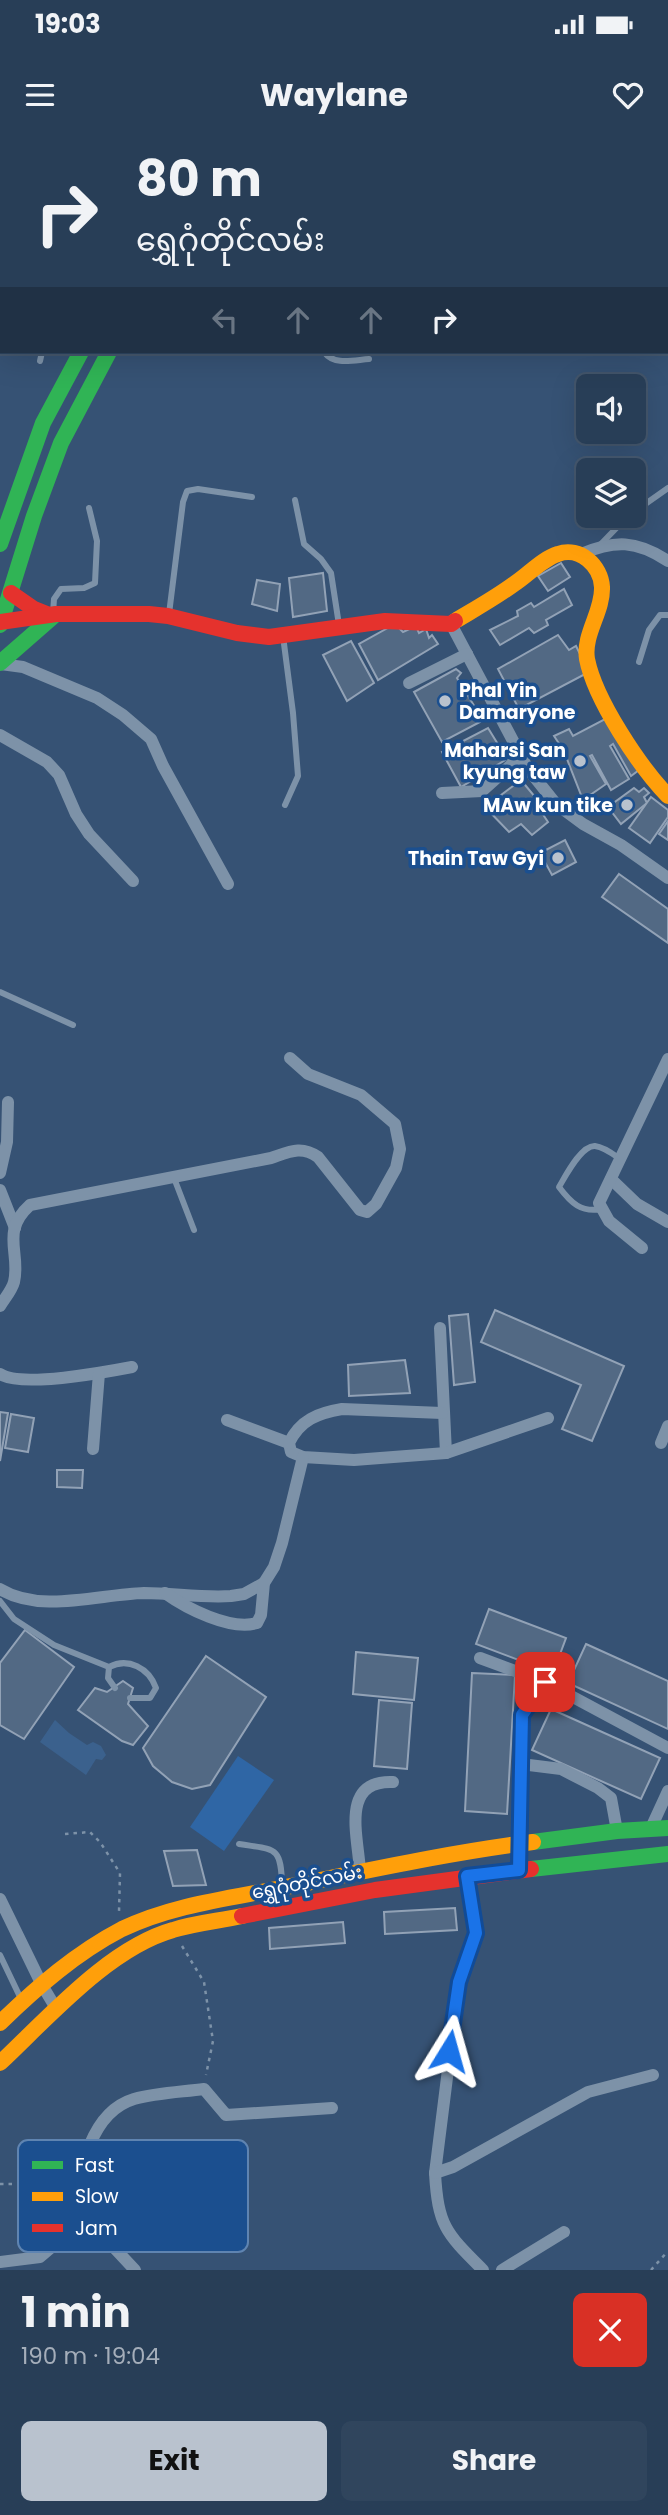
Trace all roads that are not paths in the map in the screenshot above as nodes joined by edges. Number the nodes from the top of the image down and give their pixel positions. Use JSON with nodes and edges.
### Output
{"nodes":[{"id":1,"x":42,"y":354,"type":"edge"},
{"id":2,"x":80,"y":354,"type":"edge"},
{"id":3,"x":108,"y":354,"type":"edge"},
{"id":4,"x":325,"y":354,"type":"edge"},
{"id":5,"x":369,"y":359,"type":"dead end"},
{"id":6,"x":40,"y":360,"type":"dead end"},
{"id":7,"x":668,"y":488,"type":"edge"},
{"id":8,"x":253,"y":497,"type":"dead end"},
{"id":9,"x":295,"y":500,"type":"dead end"},
{"id":10,"x":646,"y":504,"type":"edge"},
{"id":11,"x":89,"y":508,"type":"dead end"},
{"id":12,"x":616,"y":528,"type":"edge"},
{"id":13,"x":0,"y":544,"type":"edge"},
{"id":14,"x":598,"y":547,"type":"junction"},
{"id":15,"x":581,"y":554,"type":"junction"},
{"id":16,"x":668,"y":561,"type":"edge"},
{"id":17,"x":11,"y":593,"type":"junction"},
{"id":18,"x":53,"y":615,"type":"junction"},
{"id":19,"x":668,"y":615,"type":"edge"},
{"id":20,"x":169,"y":616,"type":"junction"},
{"id":21,"x":0,"y":623,"type":"edge"},
{"id":22,"x":451,"y":624,"type":"junction"},
{"id":23,"x":340,"y":627,"type":"junction"},
{"id":24,"x":283,"y":635,"type":"junction"},
{"id":25,"x":467,"y":654,"type":"junction"},
{"id":26,"x":639,"y":662,"type":"dead end"},
{"id":27,"x":0,"y":664,"type":"edge"},
{"id":28,"x":409,"y":683,"type":"dead end"},
{"id":29,"x":0,"y":735,"type":"edge"},
{"id":30,"x":521,"y":756,"type":"junction"},
{"id":31,"x":442,"y":793,"type":"dead end"},
{"id":32,"x":668,"y":796,"type":"edge"},
{"id":33,"x":285,"y":806,"type":"dead end"},
{"id":34,"x":668,"y":878,"type":"edge"},
{"id":35,"x":133,"y":881,"type":"dead end"},
{"id":36,"x":228,"y":884,"type":"dead end"},
{"id":37,"x":0,"y":992,"type":"edge"},
{"id":38,"x":73,"y":1025,"type":"dead end"},
{"id":39,"x":290,"y":1058,"type":"dead end"},
{"id":40,"x":668,"y":1059,"type":"edge"},
{"id":41,"x":8,"y":1102,"type":"dead end"},
{"id":42,"x":620,"y":1159,"type":"junction"},
{"id":43,"x":0,"y":1173,"type":"edge"},
{"id":44,"x":173,"y":1178,"type":"junction"},
{"id":45,"x":611,"y":1179,"type":"junction"},
{"id":46,"x":0,"y":1190,"type":"edge"},
{"id":47,"x":602,"y":1209,"type":"junction"},
{"id":48,"x":668,"y":1222,"type":"edge"},
{"id":49,"x":15,"y":1228,"type":"junction"},
{"id":50,"x":194,"y":1230,"type":"dead end"},
{"id":51,"x":642,"y":1248,"type":"dead end"},
{"id":52,"x":12,"y":1249,"type":"junction"},
{"id":53,"x":0,"y":1262,"type":"edge"},
{"id":54,"x":0,"y":1306,"type":"edge"},
{"id":55,"x":440,"y":1328,"type":"dead end"},
{"id":56,"x":132,"y":1367,"type":"dead end"},
{"id":57,"x":99,"y":1373,"type":"junction"},
{"id":58,"x":0,"y":1374,"type":"edge"},
{"id":59,"x":442,"y":1412,"type":"junction"},
{"id":60,"x":548,"y":1418,"type":"dead end"},
{"id":61,"x":227,"y":1420,"type":"dead end"},
{"id":62,"x":668,"y":1426,"type":"edge"},
{"id":63,"x":289,"y":1443,"type":"junction"},
{"id":64,"x":661,"y":1443,"type":"dead end"},
{"id":65,"x":93,"y":1449,"type":"dead end"},
{"id":66,"x":446,"y":1453,"type":"junction"},
{"id":67,"x":303,"y":1457,"type":"junction"},
{"id":68,"x":264,"y":1583,"type":"junction"},
{"id":69,"x":0,"y":1589,"type":"edge"},
{"id":70,"x":165,"y":1593,"type":"junction"},
{"id":71,"x":0,"y":1601,"type":"edge"},
{"id":72,"x":480,"y":1658,"type":"dead end"},
{"id":73,"x":109,"y":1667,"type":"junction"},
{"id":74,"x":545,"y":1682,"type":"junction"},
{"id":75,"x":115,"y":1688,"type":"dead end"},
{"id":76,"x":131,"y":1698,"type":"dead end"},
{"id":77,"x":668,"y":1748,"type":"edge"},
{"id":78,"x":521,"y":1764,"type":"junction"},
{"id":79,"x":393,"y":1782,"type":"dead end"},
{"id":80,"x":668,"y":1791,"type":"edge"},
{"id":81,"x":668,"y":1828,"type":"edge"},
{"id":82,"x":617,"y":1831,"type":"junction"},
{"id":83,"x":649,"y":1833,"type":"junction"},
{"id":84,"x":519,"y":1842,"type":"junction"},
{"id":85,"x":239,"y":1843,"type":"dead end"},
{"id":86,"x":668,"y":1854,"type":"edge"},
{"id":87,"x":519,"y":1870,"type":"junction"},
{"id":88,"x":360,"y":1871,"type":"junction"},
{"id":89,"x":467,"y":1876,"type":"junction"},
{"id":90,"x":282,"y":1887,"type":"junction"},
{"id":91,"x":0,"y":1899,"type":"edge"},
{"id":92,"x":0,"y":1955,"type":"edge"},
{"id":93,"x":42,"y":1985,"type":"junction"},
{"id":94,"x":22,"y":2001,"type":"junction"},
{"id":95,"x":57,"y":2010,"type":"junction"},
{"id":96,"x":0,"y":2023,"type":"edge"},
{"id":97,"x":0,"y":2063,"type":"edge"},
{"id":98,"x":653,"y":2076,"type":"dead end"},
{"id":99,"x":332,"y":2108,"type":"dead end"},
{"id":100,"x":93,"y":2140,"type":"edge"},
{"id":101,"x":435,"y":2173,"type":"junction"},
{"id":102,"x":564,"y":2232,"type":"dead end"},
{"id":103,"x":46,"y":2252,"type":"edge"},
{"id":104,"x":118,"y":2252,"type":"edge"},
{"id":105,"x":0,"y":2262,"type":"edge"},
{"id":106,"x":135,"y":2270,"type":"edge"},
{"id":107,"x":483,"y":2270,"type":"edge"},
{"id":108,"x":502,"y":2270,"type":"edge"}],
"edges":[{"from":1,"to":6,"type":"lane"},
{"from":2,"to":13,"type":"main road"},
{"from":3,"to":17,"type":"main road"},
{"from":4,"to":5,"type":"lane"},
{"from":7,"to":10,"type":"lane"},
{"from":8,"to":20,"type":"lane"},
{"from":9,"to":23,"type":"lane"},
{"from":11,"to":18,"type":"lane"},
{"from":12,"to":14,"type":"lane"},
{"from":14,"to":15,"type":"street"},
{"from":14,"to":16,"type":"street"},
{"from":15,"to":22,"type":"main road"},
{"from":15,"to":32,"type":"main road"},
{"from":17,"to":18,"type":"main road"},
{"from":17,"to":21,"type":"main road"},
{"from":18,"to":20,"type":"main road"},
{"from":18,"to":21,"type":"main road"},
{"from":18,"to":27,"type":"main road"},
{"from":19,"to":26,"type":"lane"},
{"from":20,"to":24,"type":"main road"},
{"from":22,"to":23,"type":"main road"},
{"from":22,"to":25,"type":"street"},
{"from":23,"to":24,"type":"main road"},
{"from":24,"to":33,"type":"lane"},
{"from":25,"to":28,"type":"street"},
{"from":25,"to":30,"type":"street"},
{"from":27,"to":36,"type":"street"},
{"from":29,"to":35,"type":"street"},
{"from":30,"to":31,"type":"street"},
{"from":30,"to":34,"type":"street"},
{"from":37,"to":38,"type":"lane"},
{"from":39,"to":44,"type":"street"},
{"from":40,"to":42,"type":"street"},
{"from":41,"to":43,"type":"street"},
{"from":42,"to":45,"type":"street"},
{"from":42,"to":47,"type":"lane"},
{"from":44,"to":49,"type":"street"},
{"from":44,"to":50,"type":"lane"},
{"from":45,"to":47,"type":"street"},
{"from":45,"to":48,"type":"street"},
{"from":46,"to":49,"type":"street"},
{"from":47,"to":51,"type":"street"},
{"from":49,"to":52,"type":"street"},
{"from":52,"to":53,"type":"street"},
{"from":52,"to":54,"type":"street"},
{"from":55,"to":59,"type":"street"},
{"from":56,"to":57,"type":"street"},
{"from":57,"to":58,"type":"street"},
{"from":57,"to":65,"type":"street"},
{"from":59,"to":63,"type":"street"},
{"from":59,"to":66,"type":"street"},
{"from":60,"to":66,"type":"street"},
{"from":61,"to":63,"type":"street"},
{"from":62,"to":64,"type":"street"},
{"from":63,"to":67,"type":"street"},
{"from":66,"to":67,"type":"street"},
{"from":67,"to":68,"type":"street"},
{"from":68,"to":70,"type":"street"},
{"from":68,"to":70,"type":"street"},
{"from":69,"to":70,"type":"street"},
{"from":71,"to":73,"type":"lane"},
{"from":72,"to":74,"type":"street"},
{"from":73,"to":75,"type":"lane"},
{"from":73,"to":76,"type":"lane"},
{"from":74,"to":77,"type":"street"},
{"from":74,"to":78,"type":"street"},
{"from":78,"to":82,"type":"street"},
{"from":78,"to":84,"type":"street"},
{"from":79,"to":88,"type":"street"},
{"from":80,"to":83,"type":"street"},
{"from":81,"to":83,"type":"main road","name":"ရွှေဂုံတိုင်လမ်း"},
{"from":82,"to":83,"type":"main road","name":"ရွှေဂုံတိုင်လမ်း"},
{"from":82,"to":84,"type":"main road","name":"ရွှေဂုံတိုင်လမ်း"},
{"from":84,"to":87,"type":"street"},
{"from":84,"to":88,"type":"main road","name":"ရွှေဂုံတိုင်လမ်း"},
{"from":85,"to":90,"type":"lane"},
{"from":86,"to":87,"type":"main road","name":"ရွှေဂုံတိုင်လမ်း"},
{"from":87,"to":89,"type":"main road","name":"ရွှေဂုံတိုင်လမ်း"},
{"from":88,"to":90,"type":"main road","name":"ရွှေဂုံတိုင်လမ်း"},
{"from":89,"to":95,"type":"main road","name":"ရွှေဂုံတိုင်လမ်း"},
{"from":89,"to":101,"type":"street"},
{"from":90,"to":93,"type":"main road","name":"ရွှေဂုံတိုင်လမ်း"},
{"from":91,"to":93,"type":"street"},
{"from":92,"to":94,"type":"lane"},
{"from":93,"to":94,"type":"main road","name":"ရွှေဂုံတိုင်လမ်း"},
{"from":93,"to":95,"type":"street"},
{"from":94,"to":96,"type":"main road","name":"ရွှေဂုံတိုင်လမ်း"},
{"from":95,"to":97,"type":"main road","name":"ရွှေဂုံတိုင်လမ်း"},
{"from":98,"to":101,"type":"street"},
{"from":99,"to":100,"type":"street"},
{"from":101,"to":107,"type":"street"},
{"from":102,"to":108,"type":"street"},
{"from":103,"to":105,"type":"street"},
{"from":104,"to":106,"type":"street"}]}
